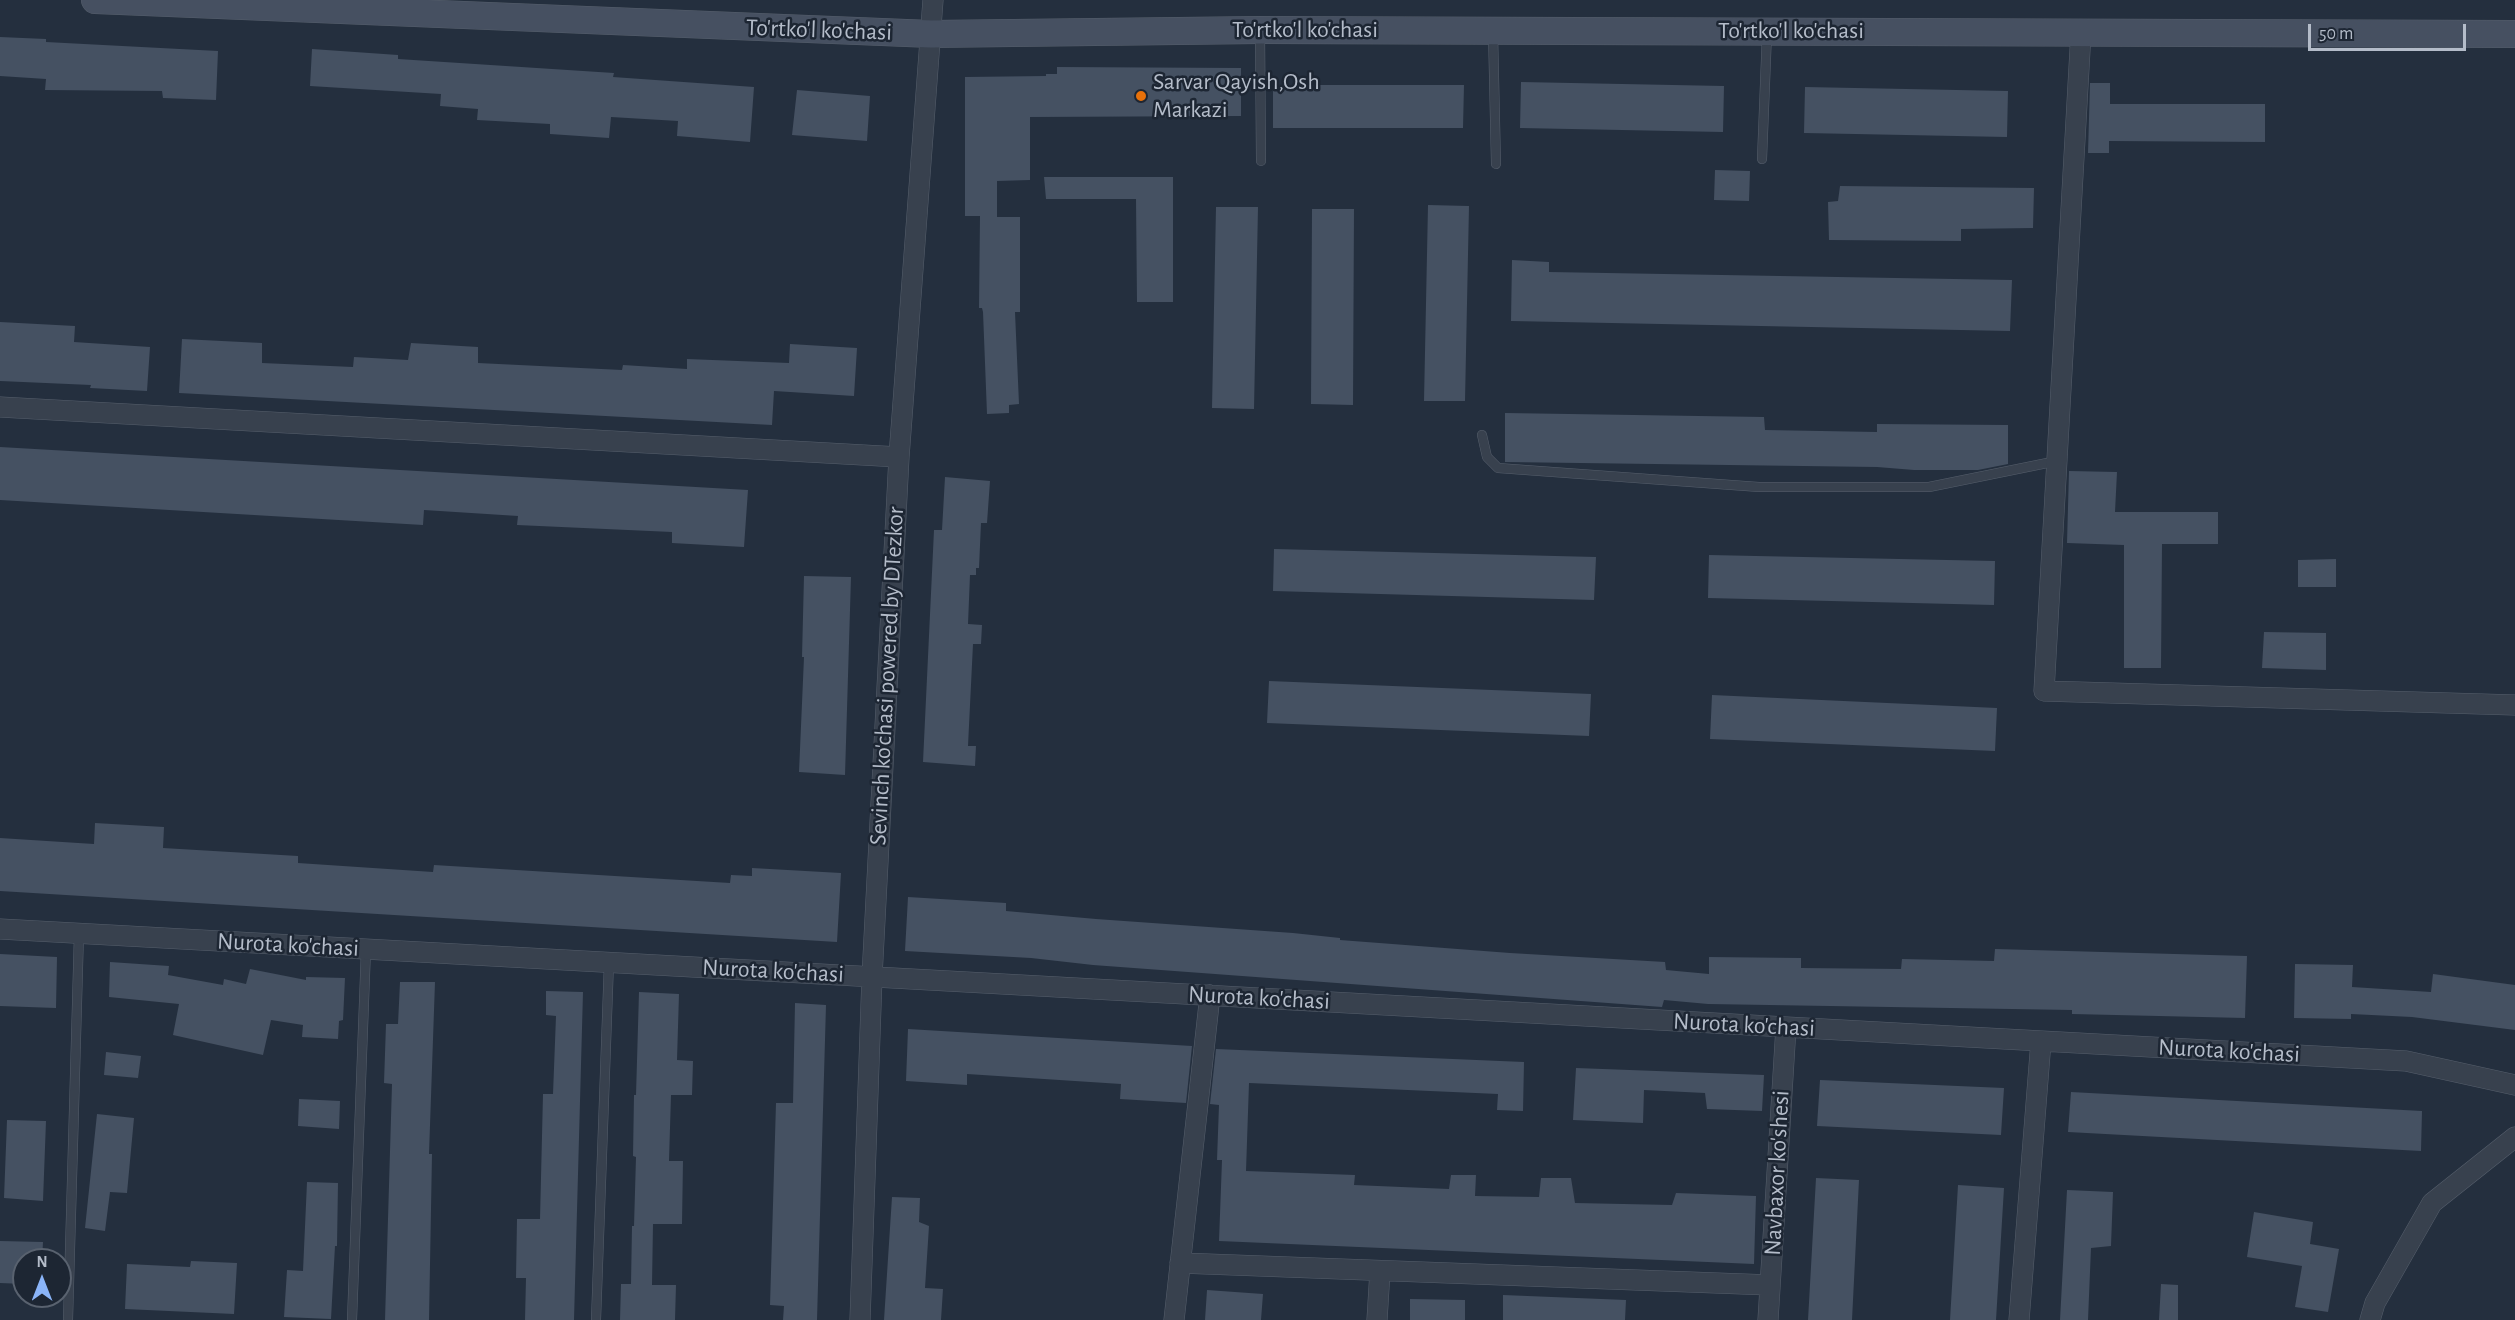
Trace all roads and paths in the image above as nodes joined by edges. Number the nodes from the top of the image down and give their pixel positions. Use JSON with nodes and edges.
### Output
{"nodes":[{"id":1,"x":95,"y":0,"type":"edge"},
{"id":2,"x":933,"y":0,"type":"edge"},
{"id":3,"x":1260,"y":30,"type":"junction"},
{"id":4,"x":1493,"y":30,"type":"junction"},
{"id":5,"x":1767,"y":30,"type":"junction"},
{"id":6,"x":2081,"y":32,"type":"junction"},
{"id":7,"x":931,"y":34,"type":"junction"},
{"id":8,"x":2515,"y":34,"type":"edge"},
{"id":9,"x":1762,"y":159,"type":"dead end"},
{"id":10,"x":1262,"y":161,"type":"dead end"},
{"id":11,"x":1496,"y":164,"type":"dead end"},
{"id":12,"x":0,"y":407,"type":"edge"},
{"id":13,"x":1482,"y":435,"type":"dead end"},
{"id":14,"x":899,"y":457,"type":"junction"},
{"id":15,"x":2056,"y":461,"type":"junction"},
{"id":16,"x":2515,"y":705,"type":"edge"},
{"id":17,"x":0,"y":929,"type":"edge"},
{"id":18,"x":79,"y":933,"type":"junction"},
{"id":19,"x":366,"y":949,"type":"junction"},
{"id":20,"x":609,"y":962,"type":"junction"},
{"id":21,"x":872,"y":976,"type":"junction"},
{"id":22,"x":1210,"y":995,"type":"junction"},
{"id":23,"x":1785,"y":1027,"type":"junction"},
{"id":24,"x":2041,"y":1041,"type":"junction"},
{"id":25,"x":2515,"y":1085,"type":"edge"},
{"id":26,"x":2515,"y":1137,"type":"edge"},
{"id":27,"x":1180,"y":1263,"type":"junction"},
{"id":28,"x":1380,"y":1271,"type":"junction"},
{"id":29,"x":1770,"y":1285,"type":"junction"},
{"id":30,"x":68,"y":1320,"type":"edge"},
{"id":31,"x":352,"y":1320,"type":"edge"},
{"id":32,"x":596,"y":1320,"type":"edge"},
{"id":33,"x":860,"y":1320,"type":"edge"},
{"id":34,"x":1174,"y":1320,"type":"edge"},
{"id":35,"x":1377,"y":1320,"type":"edge"},
{"id":36,"x":1768,"y":1320,"type":"edge"},
{"id":37,"x":2019,"y":1320,"type":"edge"},
{"id":38,"x":2370,"y":1320,"type":"edge"}],
"edges":[{"from":1,"to":7,"type":"street","name":"To'rtko'l ko'chasi"},
{"from":2,"to":7,"type":"street","name":"Sevinch ko'chasi powered by DTezkor"},
{"from":3,"to":4,"type":"street","name":"To'rtko'l ko'chasi"},
{"from":3,"to":7,"type":"street","name":"To'rtko'l ko'chasi"},
{"from":3,"to":10,"type":"lane"},
{"from":4,"to":5,"type":"street","name":"To'rtko'l ko'chasi"},
{"from":4,"to":11,"type":"lane"},
{"from":5,"to":6,"type":"street","name":"To'rtko'l ko'chasi"},
{"from":5,"to":9,"type":"lane"},
{"from":6,"to":8,"type":"street","name":"To'rtko'l ko'chasi"},
{"from":6,"to":15,"type":"street"},
{"from":7,"to":14,"type":"street","name":"Sevinch ko'chasi powered by DTezkor"},
{"from":12,"to":14,"type":"street"},
{"from":13,"to":15,"type":"lane"},
{"from":14,"to":21,"type":"street","name":"Sevinch ko'chasi powered by DTezkor"},
{"from":15,"to":16,"type":"street"},
{"from":17,"to":18,"type":"street","name":"Nurota ko'chasi"},
{"from":18,"to":19,"type":"street","name":"Nurota ko'chasi"},
{"from":18,"to":30,"type":"lane"},
{"from":19,"to":20,"type":"street","name":"Nurota ko'chasi"},
{"from":19,"to":31,"type":"lane"},
{"from":20,"to":21,"type":"street","name":"Nurota ko'chasi"},
{"from":20,"to":32,"type":"lane"},
{"from":21,"to":22,"type":"street","name":"Nurota ko'chasi"},
{"from":21,"to":33,"type":"street","name":"Sevinch ko'chasi powered by DTezkor"},
{"from":22,"to":23,"type":"street","name":"Nurota ko'chasi"},
{"from":22,"to":27,"type":"street"},
{"from":23,"to":24,"type":"street","name":"Nurota ko'chasi"},
{"from":23,"to":29,"type":"street","name":"Navbaxor ko'shesi"},
{"from":24,"to":25,"type":"street","name":"Nurota ko'chasi"},
{"from":24,"to":37,"type":"street"},
{"from":26,"to":38,"type":"street"},
{"from":27,"to":28,"type":"street"},
{"from":27,"to":34,"type":"street"},
{"from":28,"to":29,"type":"street"},
{"from":28,"to":35,"type":"street"},
{"from":29,"to":36,"type":"street","name":"Navbaxor ko'shesi"}]}
